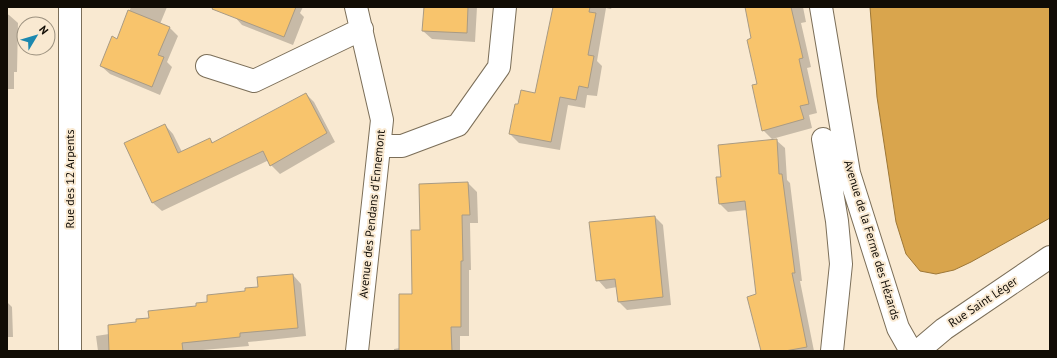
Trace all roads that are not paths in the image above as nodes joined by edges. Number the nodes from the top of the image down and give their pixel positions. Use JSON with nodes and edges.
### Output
{"nodes":[{"id":1,"x":70,"y":7,"type":"edge"},
{"id":2,"x":356,"y":7,"type":"edge"},
{"id":3,"x":505,"y":7,"type":"edge"},
{"id":4,"x":821,"y":7,"type":"edge"},
{"id":5,"x":362,"y":29,"type":"junction"},
{"id":6,"x":207,"y":66,"type":"dead end"},
{"id":7,"x":823,"y":139,"type":"dead end"},
{"id":8,"x":380,"y":146,"type":"junction"},
{"id":9,"x":1050,"y":257,"type":"edge"},
{"id":10,"x":70,"y":351,"type":"edge"},
{"id":11,"x":357,"y":351,"type":"edge"},
{"id":12,"x":832,"y":351,"type":"edge"},
{"id":13,"x":911,"y":351,"type":"edge"},
{"id":14,"x":918,"y":351,"type":"edge"}],
"edges":[{"from":1,"to":10,"type":"street","name":"Rue des 12 Arpents"},
{"from":2,"to":5,"type":"street","name":"Avenue des Pendans d'Ennemont"},
{"from":3,"to":8,"type":"street"},
{"from":4,"to":13,"type":"street","name":"Avenue de la Ferme des Hézards"},
{"from":5,"to":6,"type":"street"},
{"from":5,"to":8,"type":"street","name":"Avenue des Pendans d'Ennemont"},
{"from":7,"to":12,"type":"street"},
{"from":8,"to":11,"type":"street","name":"Avenue des Pendans d'Ennemont"},
{"from":9,"to":14,"type":"street","name":"Rue Saint Léger"}]}
